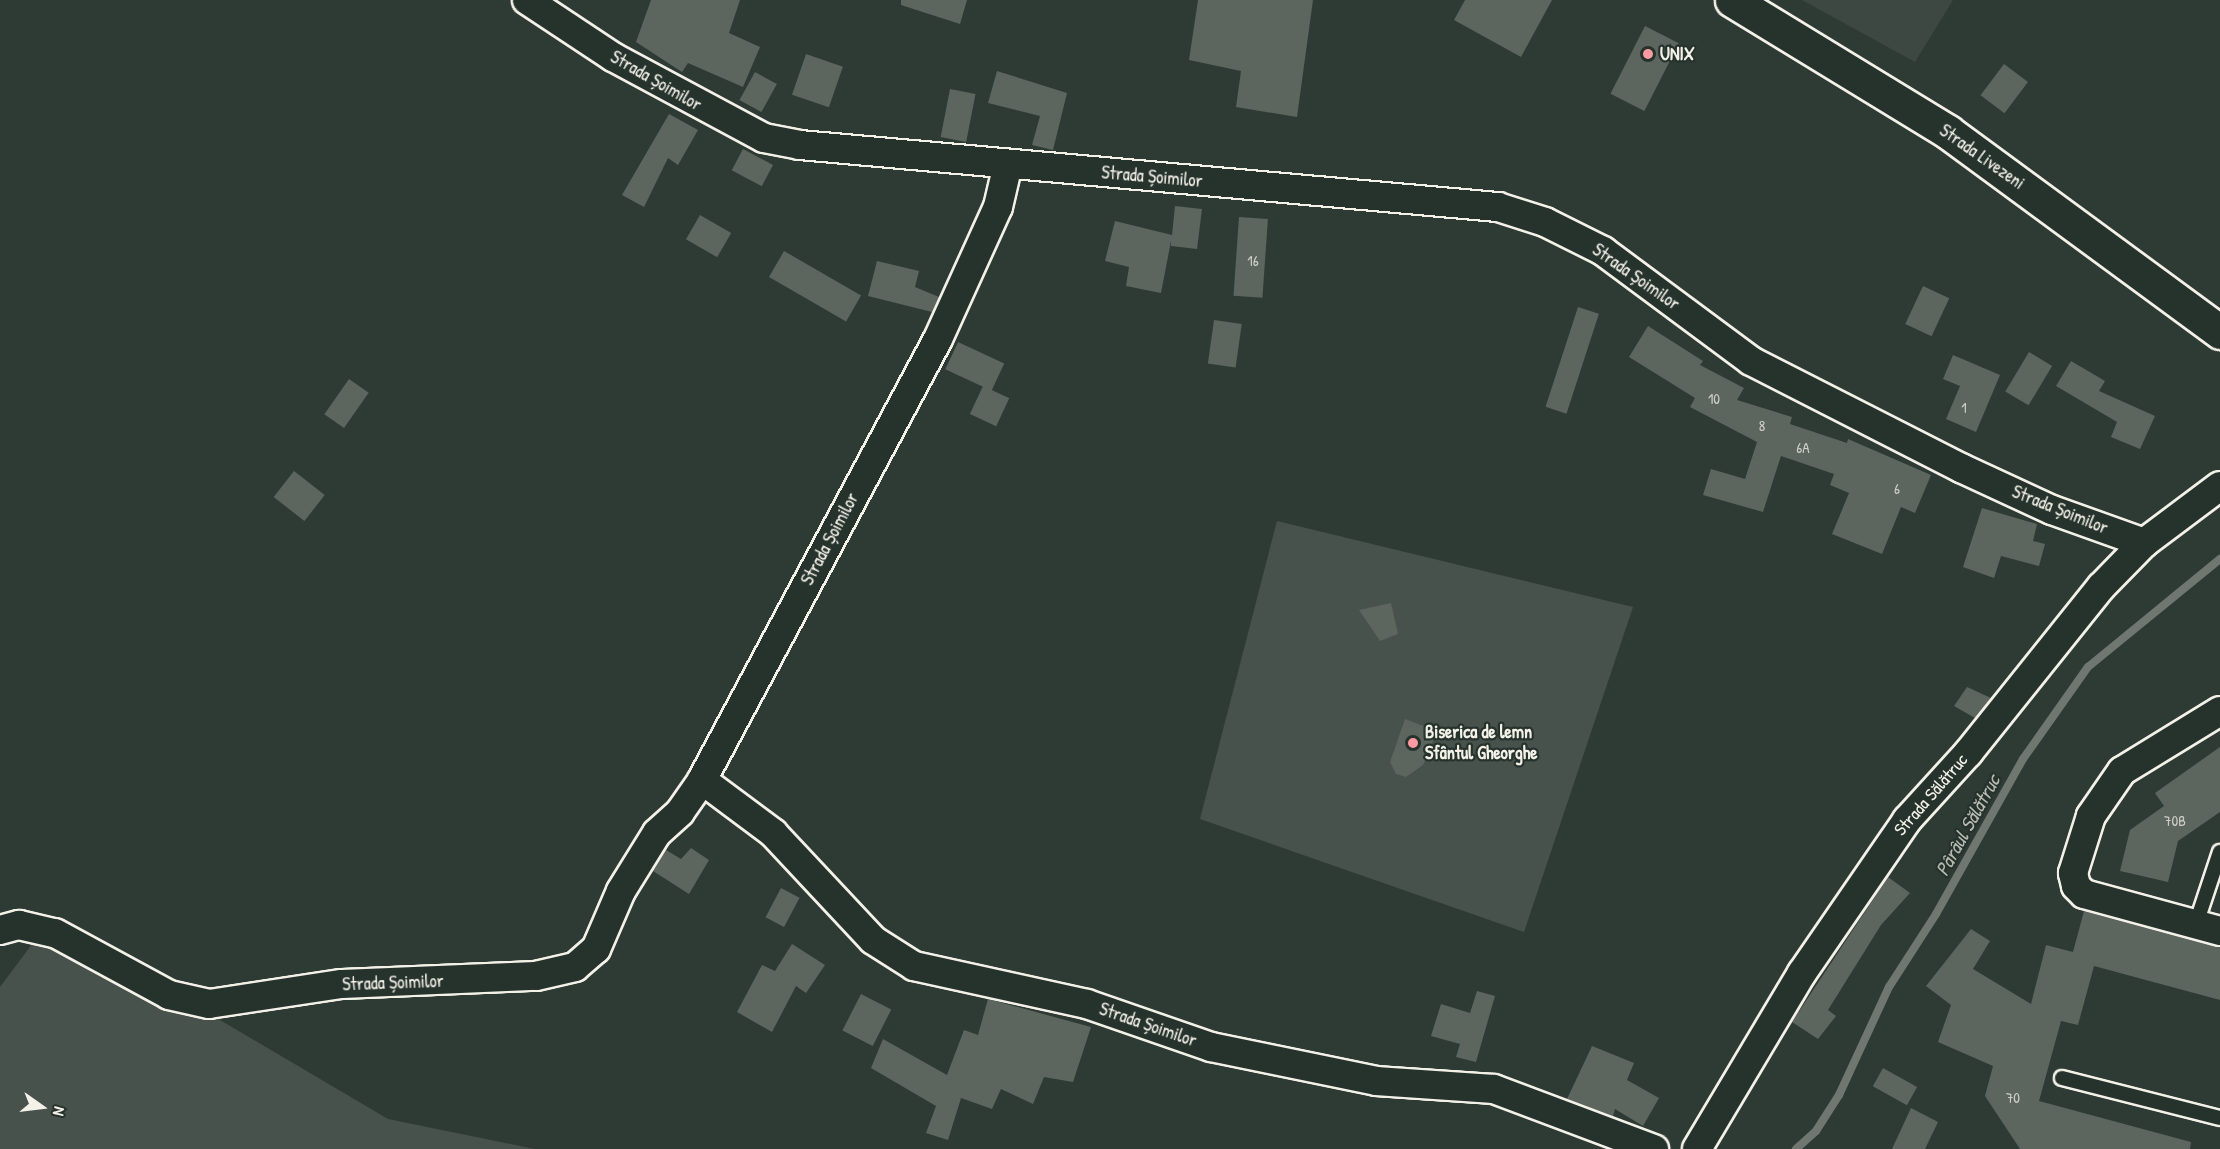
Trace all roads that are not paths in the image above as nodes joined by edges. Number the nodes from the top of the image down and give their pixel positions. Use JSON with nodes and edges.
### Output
{"nodes":[{"id":1,"x":527,"y":0,"type":"edge"},
{"id":2,"x":1732,"y":0,"type":"edge"},
{"id":3,"x":1008,"y":164,"type":"junction"},
{"id":4,"x":2220,"y":332,"type":"edge"},
{"id":5,"x":2220,"y":486,"type":"edge"},
{"id":6,"x":2144,"y":543,"type":"junction"},
{"id":7,"x":2220,"y":711,"type":"edge"},
{"id":8,"x":702,"y":780,"type":"junction"},
{"id":9,"x":2220,"y":852,"type":"edge"},
{"id":10,"x":2208,"y":928,"type":"edge"},
{"id":11,"x":0,"y":930,"type":"edge"},
{"id":12,"x":2062,"y":1078,"type":"dead end"},
{"id":13,"x":2220,"y":1118,"type":"edge"},
{"id":14,"x":1654,"y":1149,"type":"edge"},
{"id":15,"x":1697,"y":1149,"type":"edge"}],
"edges":[{"from":1,"to":3,"type":"street","name":"Strada Șoimilor"},
{"from":2,"to":4,"type":"main road","name":"Strada Livezeni"},
{"from":3,"to":6,"type":"street","name":"Strada Șoimilor"},
{"from":3,"to":8,"type":"street","name":"Strada Șoimilor"},
{"from":5,"to":6,"type":"street","name":"Strada Sălătruc"},
{"from":6,"to":15,"type":"street","name":"Strada Sălătruc"},
{"from":7,"to":10,"type":"street"},
{"from":8,"to":11,"type":"street","name":"Strada Șoimilor"},
{"from":8,"to":14,"type":"street","name":"Strada Șoimilor"},
{"from":9,"to":10,"type":"lane"},
{"from":12,"to":13,"type":"lane"}]}
